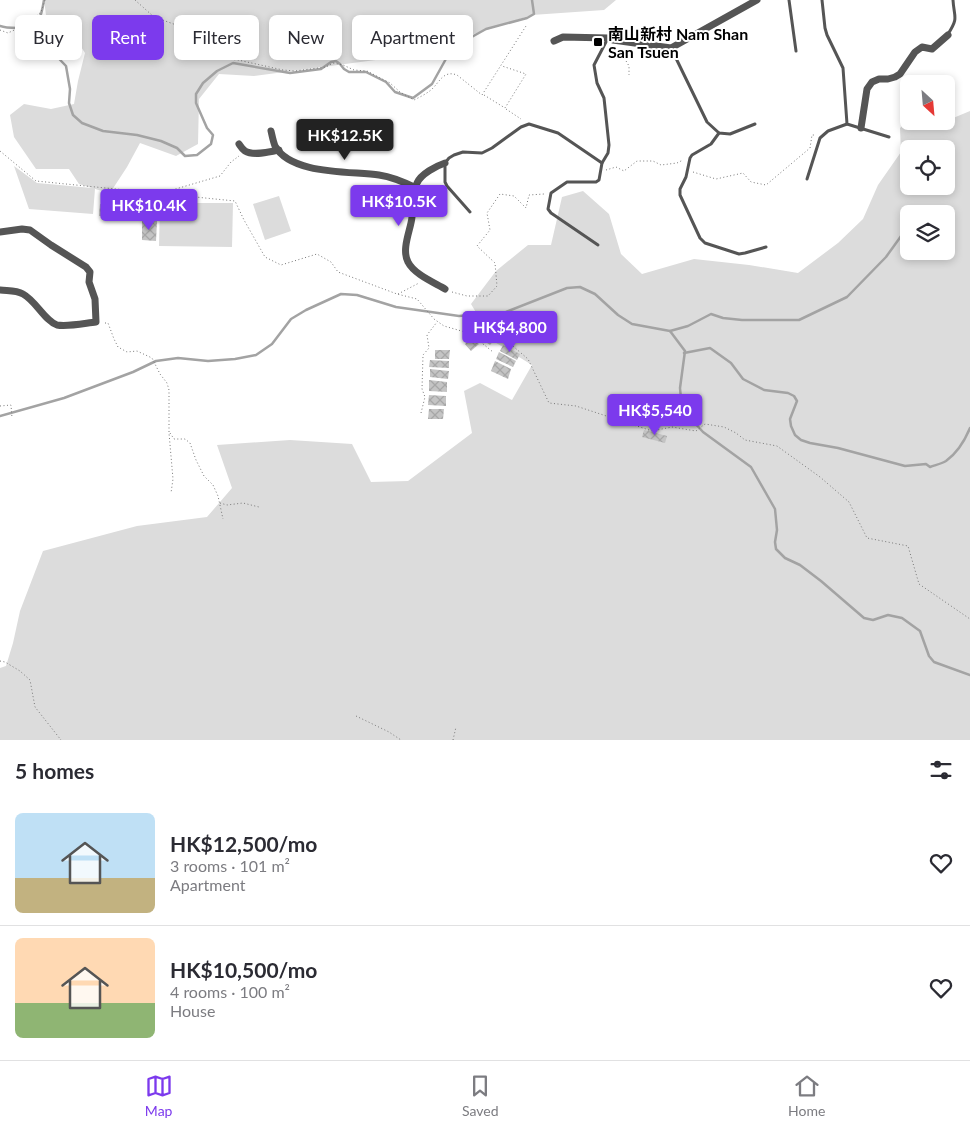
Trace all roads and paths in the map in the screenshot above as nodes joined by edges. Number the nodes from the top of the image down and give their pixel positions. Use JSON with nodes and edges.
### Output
{"nodes":[{"id":1,"x":46,"y":0,"type":"edge"},
{"id":2,"x":135,"y":0,"type":"edge"},
{"id":3,"x":758,"y":0,"type":"edge"},
{"id":4,"x":789,"y":0,"type":"edge"},
{"id":5,"x":822,"y":0,"type":"edge"},
{"id":6,"x":953,"y":0,"type":"edge"},
{"id":7,"x":526,"y":26,"type":"dead end"},
{"id":8,"x":0,"y":30,"type":"edge"},
{"id":9,"x":948,"y":34,"type":"joint"},
{"id":10,"x":610,"y":39,"type":"junction"},
{"id":11,"x":554,"y":41,"type":"dead end"},
{"id":12,"x":670,"y":48,"type":"junction"},
{"id":13,"x":796,"y":51,"type":"dead end"},
{"id":14,"x":501,"y":66,"type":"junction"},
{"id":15,"x":629,"y":75,"type":"dead end"},
{"id":16,"x":482,"y":95,"type":"junction"},
{"id":17,"x":505,"y":108,"type":"junction"},
{"id":18,"x":529,"y":124,"type":"junction"},
{"id":19,"x":756,"y":124,"type":"dead end"},
{"id":20,"x":847,"y":124,"type":"junction"},
{"id":21,"x":861,"y":128,"type":"junction"},
{"id":22,"x":271,"y":131,"type":"dead end"},
{"id":23,"x":719,"y":133,"type":"junction"},
{"id":24,"x":824,"y":134,"type":"junction"},
{"id":25,"x":889,"y":137,"type":"dead end"},
{"id":26,"x":239,"y":144,"type":"dead end"},
{"id":27,"x":279,"y":150,"type":"junction"},
{"id":28,"x":0,"y":151,"type":"edge"},
{"id":29,"x":245,"y":151,"type":"junction"},
{"id":30,"x":692,"y":155,"type":"junction"},
{"id":31,"x":688,"y":161,"type":"junction"},
{"id":32,"x":445,"y":163,"type":"junction"},
{"id":33,"x":602,"y":163,"type":"junction"},
{"id":34,"x":601,"y":172,"type":"junction"},
{"id":35,"x":807,"y":179,"type":"dead end"},
{"id":36,"x":416,"y":188,"type":"junction"},
{"id":37,"x":551,"y":193,"type":"junction"},
{"id":38,"x":161,"y":194,"type":"junction"},
{"id":39,"x":470,"y":212,"type":"dead end"},
{"id":40,"x":0,"y":232,"type":"edge"},
{"id":41,"x":598,"y":246,"type":"dead end"},
{"id":42,"x":766,"y":247,"type":"dead end"},
{"id":43,"x":427,"y":279,"type":"junction"},
{"id":44,"x":445,"y":289,"type":"joint"},
{"id":45,"x":0,"y":290,"type":"edge"},
{"id":46,"x":398,"y":294,"type":"junction"},
{"id":47,"x":437,"y":321,"type":"junction"},
{"id":48,"x":96,"y":322,"type":"junction"},
{"id":49,"x":472,"y":334,"type":"junction"},
{"id":50,"x":493,"y":352,"type":"dead end"},
{"id":51,"x":0,"y":406,"type":"edge"},
{"id":52,"x":421,"y":412,"type":"dead end"},
{"id":53,"x":12,"y":418,"type":"dead end"},
{"id":54,"x":169,"y":432,"type":"junction"},
{"id":55,"x":171,"y":493,"type":"dead end"},
{"id":56,"x":219,"y":503,"type":"junction"},
{"id":57,"x":259,"y":507,"type":"dead end"},
{"id":58,"x":223,"y":519,"type":"dead end"},
{"id":59,"x":970,"y":618,"type":"edge"},
{"id":60,"x":0,"y":661,"type":"edge"},
{"id":61,"x":356,"y":716,"type":"dead end"},
{"id":62,"x":456,"y":728,"type":"dead end"},
{"id":63,"x":61,"y":740,"type":"edge"},
{"id":64,"x":400,"y":740,"type":"edge"},
{"id":65,"x":454,"y":740,"type":"edge"}],
"edges":[{"from":1,"to":8,"type":"path"},
{"from":2,"to":16,"type":"path"},
{"from":3,"to":12,"type":"street"},
{"from":4,"to":13,"type":"lane"},
{"from":5,"to":20,"type":"lane"},
{"from":6,"to":9,"type":"lane"},
{"from":7,"to":14,"type":"path"},
{"from":9,"to":21,"type":"street"},
{"from":10,"to":11,"type":"street"},
{"from":10,"to":12,"type":"street"},
{"from":10,"to":15,"type":"path"},
{"from":10,"to":33,"type":"lane"},
{"from":12,"to":23,"type":"lane"},
{"from":14,"to":16,"type":"path"},
{"from":14,"to":17,"type":"path"},
{"from":16,"to":17,"type":"path"},
{"from":17,"to":18,"type":"path"},
{"from":18,"to":32,"type":"lane"},
{"from":18,"to":33,"type":"lane"},
{"from":19,"to":23,"type":"lane"},
{"from":20,"to":21,"type":"lane"},
{"from":20,"to":24,"type":"lane"},
{"from":21,"to":25,"type":"lane"},
{"from":22,"to":27,"type":"street"},
{"from":23,"to":30,"type":"lane"},
{"from":24,"to":31,"type":"path"},
{"from":24,"to":35,"type":"lane"},
{"from":26,"to":29,"type":"street"},
{"from":27,"to":29,"type":"street"},
{"from":27,"to":36,"type":"street"},
{"from":28,"to":38,"type":"path"},
{"from":29,"to":38,"type":"path"},
{"from":30,"to":31,"type":"lane"},
{"from":30,"to":34,"type":"path"},
{"from":31,"to":42,"type":"lane"},
{"from":32,"to":36,"type":"street"},
{"from":32,"to":39,"type":"lane"},
{"from":33,"to":34,"type":"lane"},
{"from":34,"to":37,"type":"lane"},
{"from":36,"to":43,"type":"street"},
{"from":37,"to":41,"type":"lane"},
{"from":37,"to":44,"type":"path"},
{"from":38,"to":46,"type":"path"},
{"from":40,"to":48,"type":"street"},
{"from":43,"to":44,"type":"street"},
{"from":43,"to":46,"type":"path"},
{"from":45,"to":48,"type":"street"},
{"from":46,"to":47,"type":"path"},
{"from":47,"to":49,"type":"path"},
{"from":47,"to":52,"type":"path"},
{"from":48,"to":54,"type":"path"},
{"from":49,"to":50,"type":"path"},
{"from":49,"to":59,"type":"path"},
{"from":51,"to":53,"type":"path"},
{"from":54,"to":55,"type":"path"},
{"from":54,"to":56,"type":"path"},
{"from":56,"to":57,"type":"path"},
{"from":56,"to":58,"type":"path"},
{"from":60,"to":63,"type":"path"},
{"from":61,"to":64,"type":"path"},
{"from":62,"to":65,"type":"path"}]}
